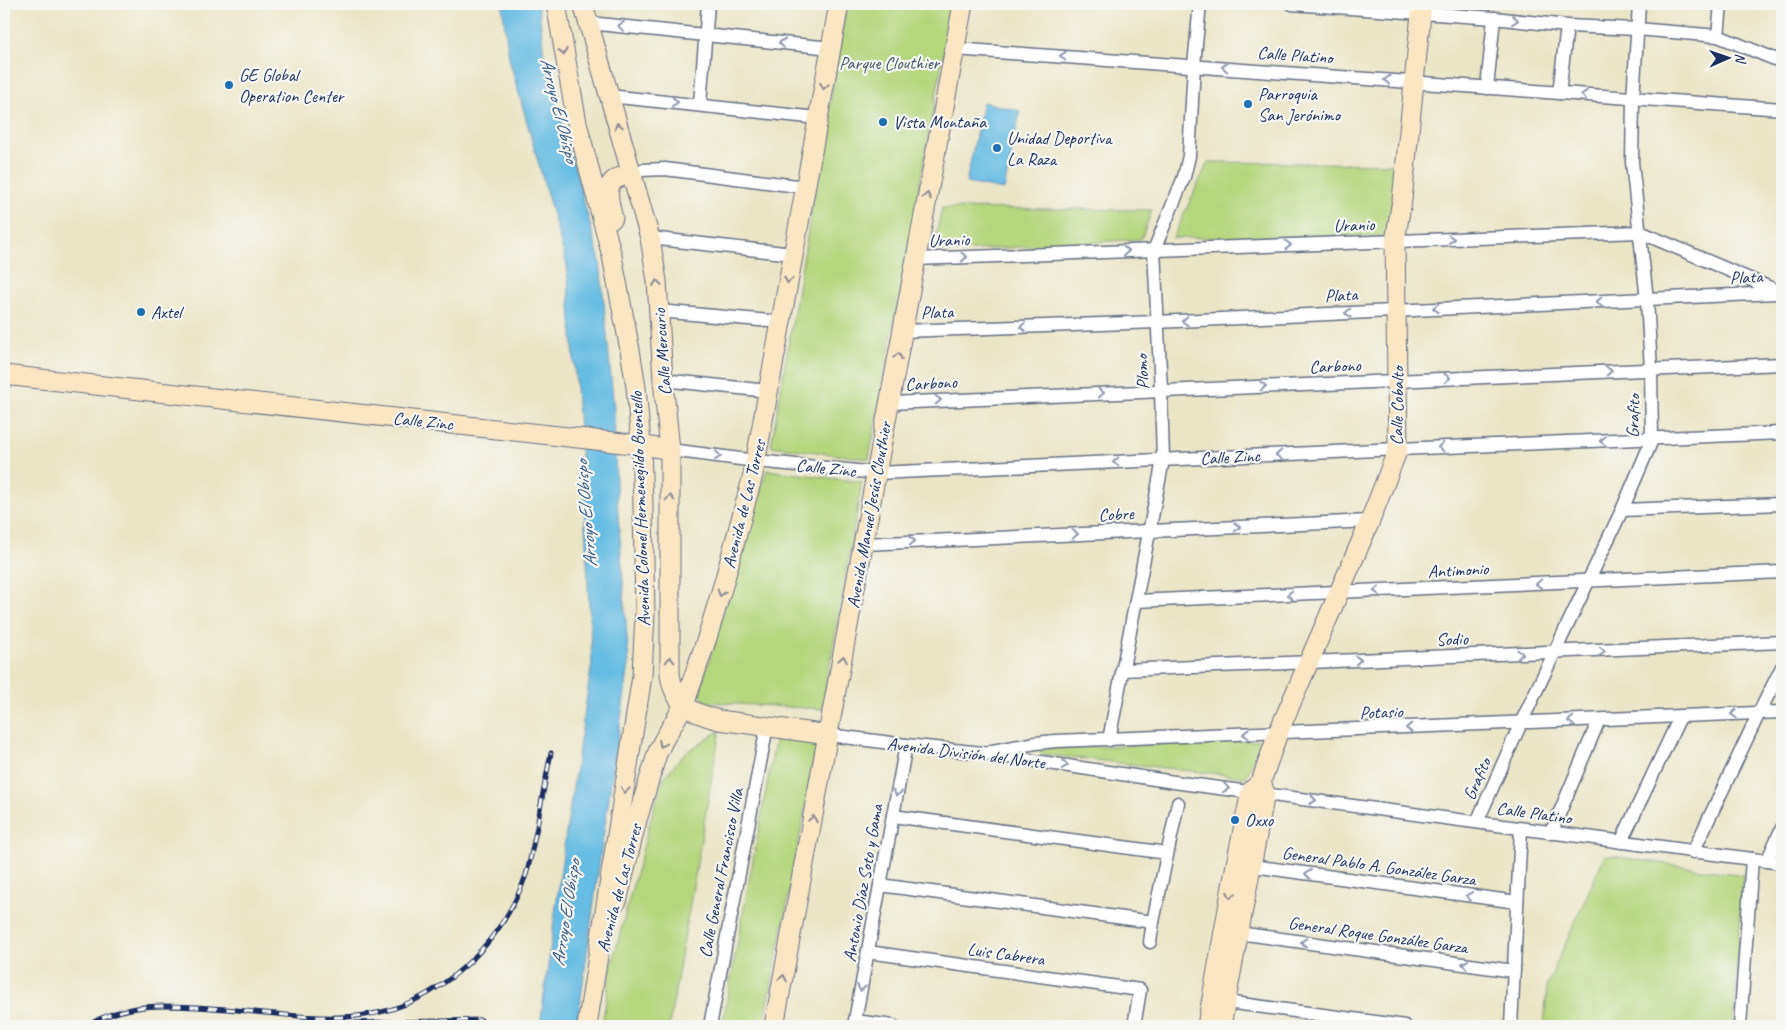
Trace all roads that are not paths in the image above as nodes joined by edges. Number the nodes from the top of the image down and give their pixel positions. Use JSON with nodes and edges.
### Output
{"nodes":[{"id":1,"x":556,"y":4,"type":"edge"},
{"id":2,"x":583,"y":4,"type":"edge"},
{"id":3,"x":708,"y":4,"type":"edge"},
{"id":4,"x":840,"y":4,"type":"edge"},
{"id":5,"x":963,"y":4,"type":"edge"},
{"id":6,"x":1200,"y":4,"type":"edge"},
{"id":7,"x":1292,"y":4,"type":"edge"},
{"id":8,"x":1639,"y":4,"type":"edge"},
{"id":9,"x":1721,"y":4,"type":"edge"},
{"id":10,"x":1422,"y":9,"type":"edge"},
{"id":11,"x":1494,"y":18,"type":"junction"},
{"id":12,"x":589,"y":23,"type":"junction"},
{"id":13,"x":1567,"y":26,"type":"junction"},
{"id":14,"x":1637,"y":29,"type":"junction"},
{"id":15,"x":706,"y":34,"type":"junction"},
{"id":16,"x":1718,"y":36,"type":"junction"},
{"id":17,"x":831,"y":48,"type":"junction"},
{"id":18,"x":954,"y":48,"type":"junction"},
{"id":19,"x":1782,"y":62,"type":"edge"},
{"id":20,"x":1194,"y":65,"type":"junction"},
{"id":21,"x":1415,"y":82,"type":"junction"},
{"id":22,"x":1487,"y":88,"type":"junction"},
{"id":23,"x":1559,"y":92,"type":"junction"},
{"id":24,"x":609,"y":96,"type":"junction"},
{"id":25,"x":1633,"y":99,"type":"junction"},
{"id":26,"x":700,"y":104,"type":"junction"},
{"id":27,"x":1782,"y":109,"type":"edge"},
{"id":28,"x":818,"y":118,"type":"junction"},
{"id":29,"x":632,"y":174,"type":"junction"},
{"id":30,"x":806,"y":187,"type":"junction"},
{"id":31,"x":1640,"y":232,"type":"junction"},
{"id":32,"x":650,"y":238,"type":"junction"},
{"id":33,"x":1395,"y":241,"type":"junction"},
{"id":34,"x":1154,"y":250,"type":"junction"},
{"id":35,"x":793,"y":254,"type":"junction"},
{"id":36,"x":612,"y":256,"type":"junction"},
{"id":37,"x":915,"y":259,"type":"junction"},
{"id":38,"x":1782,"y":293,"type":"edge"},
{"id":39,"x":1647,"y":300,"type":"junction"},
{"id":40,"x":1396,"y":310,"type":"junction"},
{"id":41,"x":659,"y":311,"type":"junction"},
{"id":42,"x":781,"y":322,"type":"junction"},
{"id":43,"x":1157,"y":322,"type":"junction"},
{"id":44,"x":902,"y":331,"type":"junction"},
{"id":45,"x":1782,"y":364,"type":"edge"},
{"id":46,"x":1651,"y":370,"type":"junction"},
{"id":47,"x":6,"y":373,"type":"edge"},
{"id":48,"x":663,"y":380,"type":"junction"},
{"id":49,"x":1398,"y":380,"type":"junction"},
{"id":50,"x":636,"y":387,"type":"junction"},
{"id":51,"x":1161,"y":390,"type":"junction"},
{"id":52,"x":768,"y":391,"type":"junction"},
{"id":53,"x":890,"y":403,"type":"junction"},
{"id":54,"x":667,"y":423,"type":"junction"},
{"id":55,"x":1782,"y":433,"type":"edge"},
{"id":56,"x":1652,"y":440,"type":"junction"},
{"id":57,"x":634,"y":444,"type":"junction"},
{"id":58,"x":1398,"y":449,"type":"junction"},
{"id":59,"x":670,"y":450,"type":"junction"},
{"id":60,"x":1162,"y":460,"type":"junction"},
{"id":61,"x":756,"y":461,"type":"junction"},
{"id":62,"x":877,"y":473,"type":"junction"},
{"id":63,"x":1782,"y":504,"type":"edge"},
{"id":64,"x":1622,"y":510,"type":"junction"},
{"id":65,"x":1370,"y":521,"type":"junction"},
{"id":66,"x":1148,"y":530,"type":"junction"},
{"id":67,"x":864,"y":544,"type":"junction"},
{"id":68,"x":1782,"y":572,"type":"edge"},
{"id":69,"x":1588,"y":582,"type":"junction"},
{"id":70,"x":1339,"y":593,"type":"junction"},
{"id":71,"x":1136,"y":601,"type":"junction"},
{"id":72,"x":1782,"y":642,"type":"edge"},
{"id":73,"x":1554,"y":653,"type":"junction"},
{"id":74,"x":1309,"y":661,"type":"junction"},
{"id":75,"x":1782,"y":667,"type":"edge"},
{"id":76,"x":1122,"y":670,"type":"junction"},
{"id":77,"x":684,"y":705,"type":"junction"},
{"id":78,"x":1782,"y":712,"type":"edge"},
{"id":79,"x":1758,"y":713,"type":"junction"},
{"id":80,"x":1680,"y":717,"type":"junction"},
{"id":81,"x":1599,"y":720,"type":"junction"},
{"id":82,"x":1520,"y":723,"type":"junction"},
{"id":83,"x":766,"y":726,"type":"junction"},
{"id":84,"x":1278,"y":733,"type":"junction"},
{"id":85,"x":829,"y":735,"type":"junction"},
{"id":86,"x":1109,"y":740,"type":"junction"},
{"id":87,"x":906,"y":745,"type":"junction"},
{"id":88,"x":982,"y":753,"type":"junction"},
{"id":89,"x":1259,"y":789,"type":"junction"},
{"id":90,"x":1178,"y":803,"type":"dead end"},
{"id":91,"x":892,"y":816,"type":"junction"},
{"id":92,"x":1477,"y":822,"type":"junction"},
{"id":93,"x":1521,"y":828,"type":"junction"},
{"id":94,"x":1782,"y":828,"type":"edge"},
{"id":95,"x":1551,"y":833,"type":"junction"},
{"id":96,"x":1622,"y":842,"type":"junction"},
{"id":97,"x":1693,"y":852,"type":"junction"},
{"id":98,"x":1167,"y":853,"type":"junction"},
{"id":99,"x":1752,"y":859,"type":"junction"},
{"id":100,"x":1767,"y":861,"type":"junction"},
{"id":101,"x":1782,"y":863,"type":"edge"},
{"id":102,"x":1243,"y":865,"type":"junction"},
{"id":103,"x":880,"y":885,"type":"junction"},
{"id":104,"x":1517,"y":902,"type":"junction"},
{"id":105,"x":1153,"y":922,"type":"junction"},
{"id":106,"x":1238,"y":933,"type":"junction"},
{"id":107,"x":1150,"y":942,"type":"dead end"},
{"id":108,"x":868,"y":952,"type":"junction"},
{"id":109,"x":1514,"y":971,"type":"junction"},
{"id":110,"x":592,"y":989,"type":"junction"},
{"id":111,"x":1218,"y":1001,"type":"junction"},
{"id":112,"x":854,"y":1024,"type":"edge"},
{"id":113,"x":587,"y":1026,"type":"edge"},
{"id":114,"x":710,"y":1026,"type":"edge"},
{"id":115,"x":774,"y":1026,"type":"edge"},
{"id":116,"x":893,"y":1026,"type":"edge"},
{"id":117,"x":1134,"y":1026,"type":"edge"},
{"id":118,"x":1207,"y":1026,"type":"edge"},
{"id":119,"x":1221,"y":1026,"type":"edge"},
{"id":120,"x":1406,"y":1026,"type":"edge"},
{"id":121,"x":1510,"y":1026,"type":"edge"},
{"id":122,"x":1740,"y":1026,"type":"edge"}],
"edges":[{"from":1,"to":36,"type":"street","name":"Avenida Colonel Hermenegildo Buentello","one_way":true},
{"from":2,"to":12,"type":"street","name":"Calle Mercurio"},
{"from":3,"to":15,"type":"street"},
{"from":4,"to":17,"type":"street","name":"Avenida de Las Torres"},
{"from":5,"to":18,"type":"street","name":"Avenida Manuel Jesús Clouthier"},
{"from":6,"to":20,"type":"street","name":"Plomo"},
{"from":7,"to":10,"type":"street"},
{"from":8,"to":14,"type":"street","name":"Grafito"},
{"from":9,"to":16,"type":"street"},
{"from":10,"to":11,"type":"street"},
{"from":10,"to":21,"type":"street","name":"Calle Cobalto"},
{"from":11,"to":13,"type":"street","one_way":true},
{"from":11,"to":22,"type":"street"},
{"from":15,"to":12,"type":"street","one_way":true},
{"from":12,"to":24,"type":"street","name":"Calle Mercurio"},
{"from":13,"to":14,"type":"street"},
{"from":13,"to":23,"type":"street"},
{"from":14,"to":16,"type":"street"},
{"from":14,"to":25,"type":"street","name":"Grafito"},
{"from":17,"to":15,"type":"street","one_way":true},
{"from":15,"to":26,"type":"street"},
{"from":16,"to":19,"type":"street"},
{"from":17,"to":28,"type":"street","name":"Avenida de Las Torres","one_way":true},
{"from":20,"to":18,"type":"street","name":"Calle Platino","one_way":true},
{"from":37,"to":18,"type":"street","name":"Avenida Manuel Jesús Clouthier","one_way":true},
{"from":21,"to":20,"type":"street","name":"Calle Platino","one_way":true},
{"from":20,"to":34,"type":"street","name":"Plomo"},
{"from":21,"to":22,"type":"street","name":"Calle Platino"},
{"from":21,"to":33,"type":"street","name":"Calle Cobalto"},
{"from":22,"to":23,"type":"street","name":"Calle Platino"},
{"from":25,"to":23,"type":"street","name":"Calle Platino","one_way":true},
{"from":24,"to":26,"type":"street","one_way":true},
{"from":29,"to":24,"type":"street","name":"Calle Mercurio","one_way":true},
{"from":25,"to":27,"type":"street","name":"Calle Platino"},
{"from":25,"to":31,"type":"street","name":"Grafito"},
{"from":26,"to":28,"type":"street"},
{"from":28,"to":30,"type":"street","name":"Avenida de Las Torres"},
{"from":29,"to":30,"type":"street"},
{"from":29,"to":32,"type":"street","name":"Calle Mercurio"},
{"from":29,"to":36,"type":"street"},
{"from":30,"to":35,"type":"street","name":"Avenida de Las Torres"},
{"from":33,"to":31,"type":"street","name":"Uranio","one_way":true},
{"from":31,"to":38,"type":"street","name":"Uranio"},
{"from":31,"to":39,"type":"street","name":"Grafito"},
{"from":32,"to":35,"type":"street"},
{"from":41,"to":32,"type":"street","name":"Calle Mercurio","one_way":true},
{"from":34,"to":33,"type":"street","name":"Uranio","one_way":true},
{"from":33,"to":40,"type":"street","name":"Calle Cobalto"},
{"from":37,"to":34,"type":"street","name":"Uranio","one_way":true},
{"from":34,"to":43,"type":"street","name":"Plomo"},
{"from":35,"to":42,"type":"street","name":"Avenida de Las Torres","one_way":true},
{"from":36,"to":50,"type":"street","name":"Avenida Colonel Hermenegildo Buentello"},
{"from":37,"to":44,"type":"street","name":"Avenida Manuel Jesús Clouthier"},
{"from":38,"to":39,"type":"street","name":"Plata"},
{"from":39,"to":40,"type":"street","name":"Plata","one_way":true},
{"from":39,"to":46,"type":"street","name":"Grafito"},
{"from":40,"to":43,"type":"street","name":"Plata","one_way":true},
{"from":40,"to":49,"type":"street","name":"Calle Cobalto"},
{"from":41,"to":42,"type":"street"},
{"from":41,"to":48,"type":"street","name":"Calle Mercurio"},
{"from":42,"to":52,"type":"street","name":"Avenida de Las Torres"},
{"from":43,"to":44,"type":"street","name":"Plata","one_way":true},
{"from":43,"to":51,"type":"street","name":"Plomo"},
{"from":53,"to":44,"type":"street","name":"Avenida Manuel Jesús Clouthier","one_way":true},
{"from":45,"to":46,"type":"street","name":"Carbono"},
{"from":49,"to":46,"type":"street","name":"Carbono","one_way":true},
{"from":46,"to":56,"type":"street","name":"Grafito"},
{"from":47,"to":57,"type":"street","name":"Calle Zinc"},
{"from":48,"to":52,"type":"street"},
{"from":48,"to":54,"type":"street","name":"Calle Mercurio"},
{"from":51,"to":49,"type":"street","name":"Carbono","one_way":true},
{"from":49,"to":58,"type":"street","name":"Calle Cobalto"},
{"from":50,"to":54,"type":"street"},
{"from":50,"to":57,"type":"street","name":"Avenida Colonel Hermenegildo Buentello"},
{"from":53,"to":51,"type":"street","name":"Carbono","one_way":true},
{"from":51,"to":60,"type":"street","name":"Plomo"},
{"from":52,"to":61,"type":"street","name":"Avenida de Las Torres"},
{"from":53,"to":62,"type":"street","name":"Avenida Manuel Jesús Clouthier"},
{"from":54,"to":59,"type":"street","name":"Calle Mercurio"},
{"from":55,"to":56,"type":"street","name":"Calle Zinc"},
{"from":56,"to":58,"type":"street","name":"Calle Zinc","one_way":true},
{"from":56,"to":64,"type":"street","name":"Grafito"},
{"from":57,"to":59,"type":"street","name":"Calle Zinc"},
{"from":57,"to":110,"type":"street","name":"Avenida Colonel Hermenegildo Buentello","one_way":true},
{"from":58,"to":60,"type":"street","name":"Calle Zinc","one_way":true},
{"from":58,"to":65,"type":"street","name":"Calle Cobalto"},
{"from":59,"to":61,"type":"street","name":"Calle Zinc","one_way":true},
{"from":77,"to":59,"type":"street","name":"Calle Mercurio","one_way":true},
{"from":60,"to":62,"type":"street","name":"Calle Zinc","one_way":true},
{"from":60,"to":66,"type":"street","name":"Plomo"},
{"from":61,"to":62,"type":"street","name":"Calle Zinc"},
{"from":61,"to":77,"type":"street","name":"Avenida de Las Torres","one_way":true},
{"from":62,"to":67,"type":"street","name":"Avenida Manuel Jesús Clouthier"},
{"from":63,"to":64,"type":"street"},
{"from":64,"to":69,"type":"street","name":"Grafito"},
{"from":66,"to":65,"type":"street","name":"Cobre","one_way":true},
{"from":65,"to":70,"type":"street","name":"Calle Cobalto"},
{"from":67,"to":66,"type":"street","name":"Cobre","one_way":true},
{"from":66,"to":71,"type":"street","name":"Plomo"},
{"from":85,"to":67,"type":"street","name":"Avenida Manuel Jesús Clouthier","one_way":true},
{"from":68,"to":69,"type":"street","name":"Antimonio"},
{"from":69,"to":70,"type":"street","name":"Antimonio","one_way":true},
{"from":69,"to":73,"type":"street","name":"Grafito"},
{"from":70,"to":71,"type":"street","name":"Antimonio","one_way":true},
{"from":70,"to":74,"type":"street","name":"Calle Cobalto"},
{"from":71,"to":76,"type":"street","name":"Plomo"},
{"from":73,"to":72,"type":"street","name":"Sodio","one_way":true},
{"from":74,"to":73,"type":"street","name":"Sodio","one_way":true},
{"from":73,"to":82,"type":"street","name":"Grafito"},
{"from":74,"to":76,"type":"street","name":"Sodio"},
{"from":74,"to":84,"type":"street","name":"Calle Cobalto"},
{"from":75,"to":79,"type":"street"},
{"from":76,"to":86,"type":"street","name":"Plomo"},
{"from":77,"to":83,"type":"street","name":"Avenida División del Norte"},
{"from":77,"to":110,"type":"street","name":"Avenida de Las Torres","one_way":true},
{"from":78,"to":79,"type":"street","name":"Potasio"},
{"from":79,"to":80,"type":"street","name":"Potasio","one_way":true},
{"from":79,"to":97,"type":"street"},
{"from":80,"to":81,"type":"street","name":"Potasio"},
{"from":80,"to":96,"type":"street"},
{"from":81,"to":82,"type":"street","name":"Potasio","one_way":true},
{"from":81,"to":95,"type":"street"},
{"from":82,"to":84,"type":"street","name":"Potasio","one_way":true},
{"from":82,"to":92,"type":"street","name":"Grafito"},
{"from":83,"to":85,"type":"street","name":"Avenida División del Norte"},
{"from":83,"to":114,"type":"street","name":"Calle General Francisco Villa"},
{"from":84,"to":86,"type":"street","name":"Potasio","one_way":true},
{"from":84,"to":89,"type":"street","name":"Calle Cobalto"},
{"from":85,"to":87,"type":"street","name":"Avenida División del Norte"},
{"from":115,"to":85,"type":"street","name":"Avenida Manuel Jesús Clouthier","one_way":true},
{"from":86,"to":88,"type":"street","name":"Potasio"},
{"from":87,"to":88,"type":"street","name":"Avenida División del Norte"},
{"from":87,"to":91,"type":"street","name":"Antonio Díaz Soto y Gama","one_way":true},
{"from":88,"to":89,"type":"street","name":"Avenida División del Norte","one_way":true},
{"from":89,"to":92,"type":"street","name":"Calle Platino","one_way":true},
{"from":89,"to":102,"type":"street","name":"Calle Cobalto"},
{"from":90,"to":98,"type":"street"},
{"from":91,"to":98,"type":"street"},
{"from":91,"to":103,"type":"street","name":"Antonio Díaz Soto y Gama"},
{"from":92,"to":93,"type":"street","name":"Calle Platino"},
{"from":93,"to":95,"type":"street","name":"Calle Platino"},
{"from":93,"to":104,"type":"street"},
{"from":94,"to":100,"type":"street"},
{"from":95,"to":96,"type":"street","name":"Calle Platino"},
{"from":96,"to":97,"type":"street","name":"Calle Platino"},
{"from":97,"to":99,"type":"street","name":"Calle Platino"},
{"from":98,"to":105,"type":"street"},
{"from":99,"to":100,"type":"street","name":"Calle Platino"},
{"from":99,"to":122,"type":"street"},
{"from":100,"to":101,"type":"street","name":"Calle Platino"},
{"from":104,"to":102,"type":"street","name":"General Pablo A. González Garza","one_way":true},
{"from":102,"to":106,"type":"street"},
{"from":102,"to":111,"type":"street","one_way":true},
{"from":103,"to":105,"type":"street"},
{"from":103,"to":108,"type":"street","name":"Antonio Díaz Soto y Gama"},
{"from":104,"to":109,"type":"street"},
{"from":105,"to":107,"type":"street"},
{"from":109,"to":106,"type":"street","name":"General Roque González Garza","one_way":true},
{"from":106,"to":111,"type":"street"},
{"from":108,"to":112,"type":"street","name":"Antonio Díaz Soto y Gama","one_way":true},
{"from":108,"to":117,"type":"street","name":"Luis Cabrera"},
{"from":109,"to":121,"type":"street"},
{"from":110,"to":113,"type":"street"},
{"from":111,"to":118,"type":"street"},
{"from":111,"to":119,"type":"street"},
{"from":111,"to":120,"type":"street"},
{"from":112,"to":116,"type":"street"}]}
